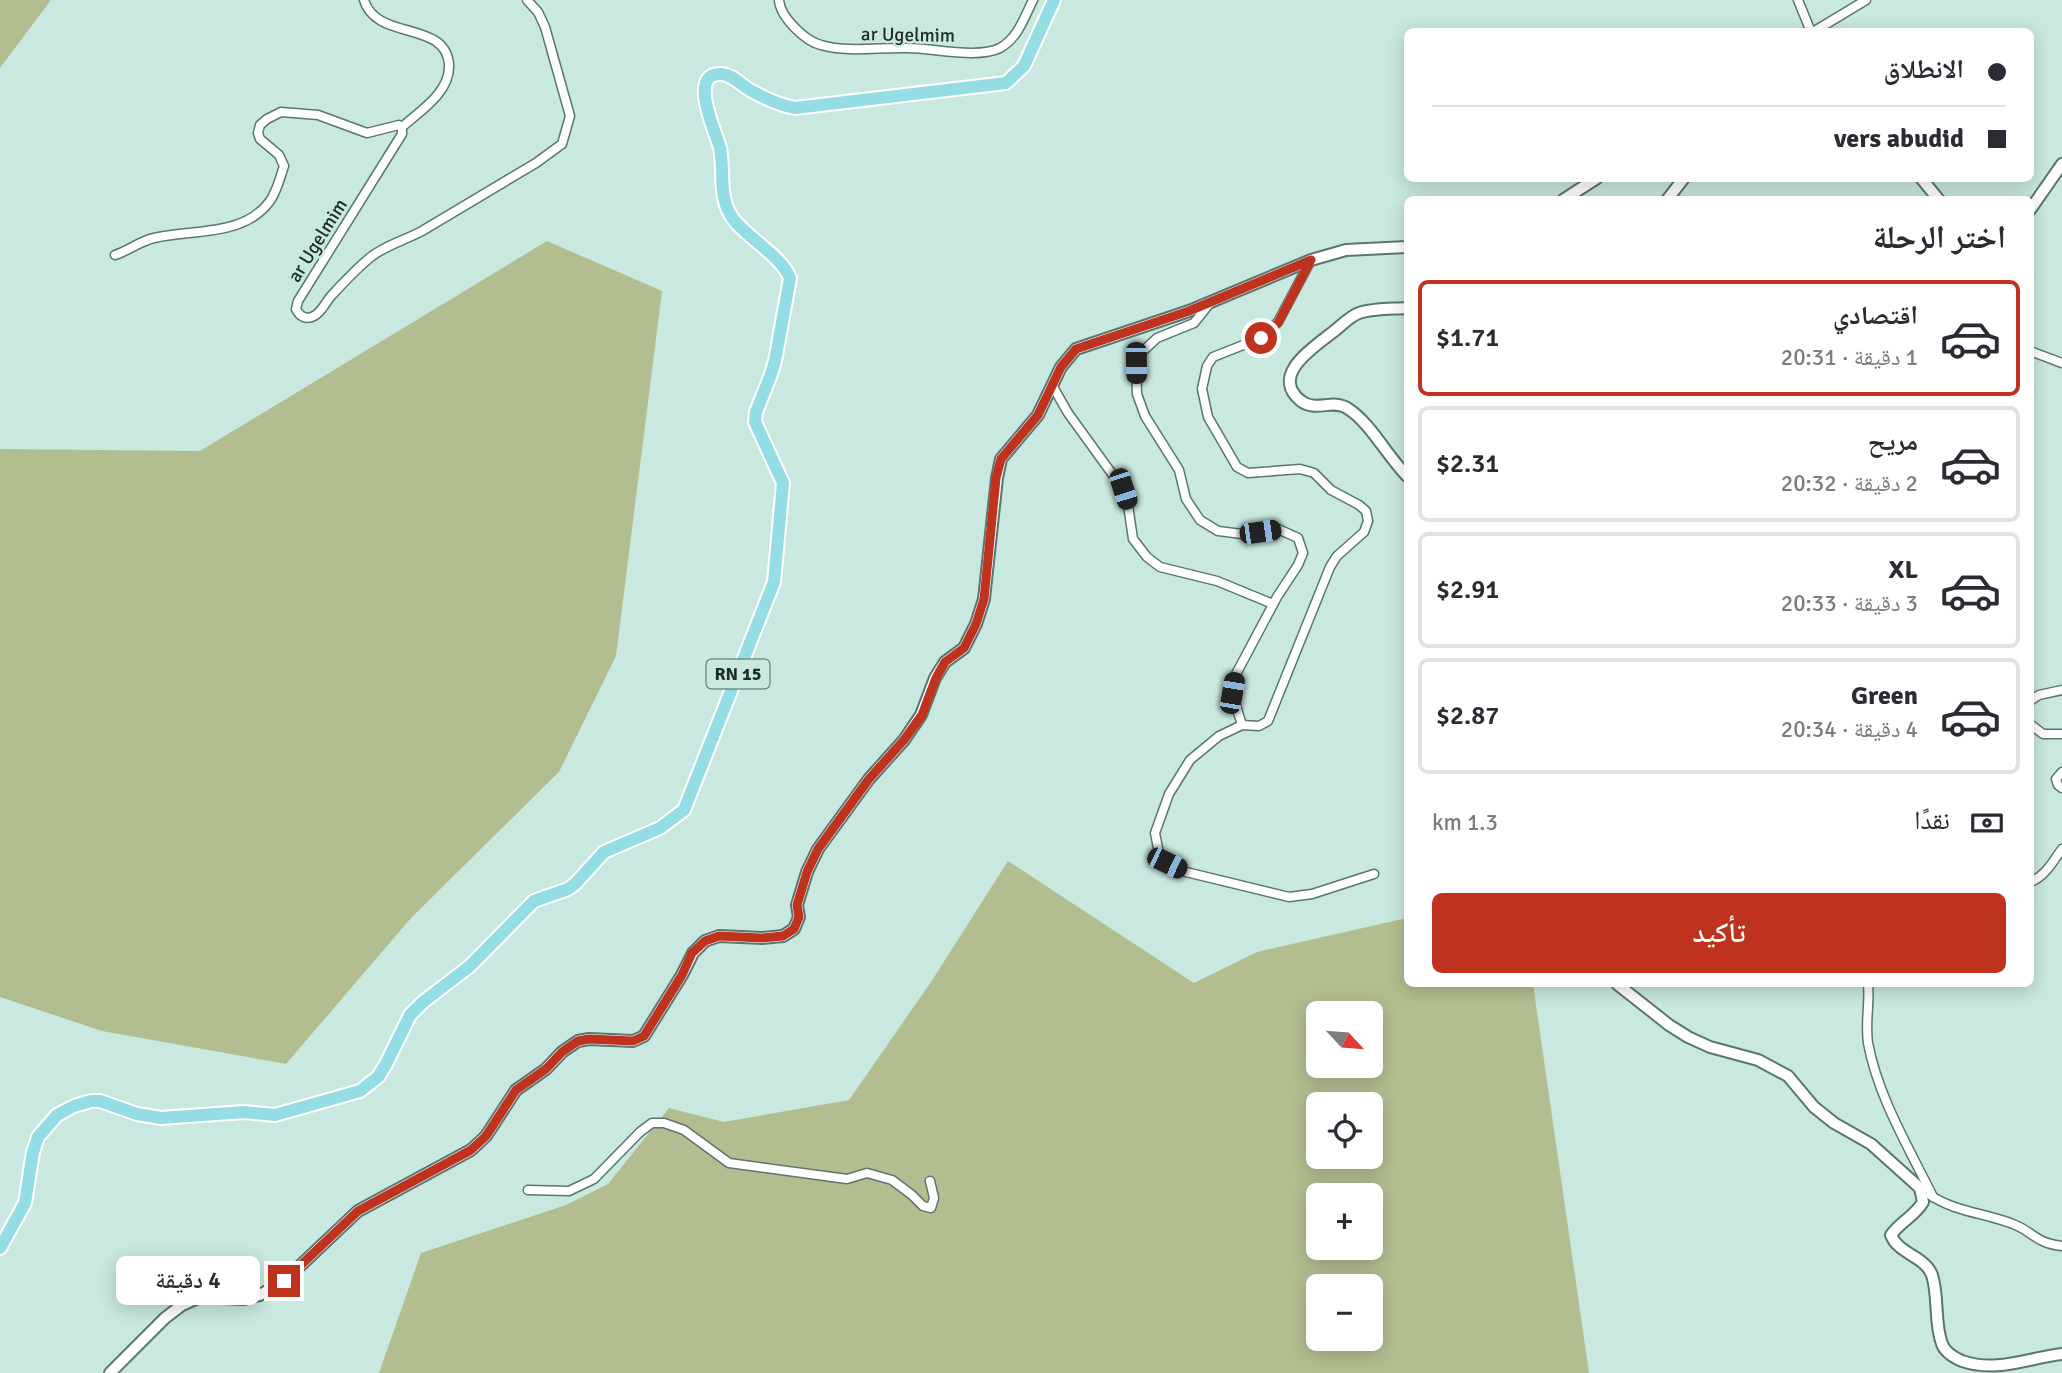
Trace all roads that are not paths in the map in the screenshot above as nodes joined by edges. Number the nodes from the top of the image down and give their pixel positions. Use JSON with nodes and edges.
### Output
{"nodes":[{"id":1,"x":364,"y":0,"type":"edge"},
{"id":2,"x":527,"y":0,"type":"edge"},
{"id":3,"x":779,"y":0,"type":"edge"},
{"id":4,"x":1033,"y":0,"type":"edge"},
{"id":5,"x":1054,"y":0,"type":"edge"},
{"id":6,"x":1798,"y":0,"type":"edge"},
{"id":7,"x":1866,"y":0,"type":"edge"},
{"id":8,"x":1810,"y":28,"type":"edge"},
{"id":9,"x":1819,"y":28,"type":"edge"},
{"id":10,"x":402,"y":127,"type":"junction"},
{"id":11,"x":2062,"y":164,"type":"edge"},
{"id":12,"x":1591,"y":182,"type":"edge"},
{"id":13,"x":1681,"y":182,"type":"edge"},
{"id":14,"x":1924,"y":182,"type":"edge"},
{"id":15,"x":1569,"y":196,"type":"edge"},
{"id":16,"x":1670,"y":196,"type":"edge"},
{"id":17,"x":1936,"y":196,"type":"edge"},
{"id":18,"x":2034,"y":204,"type":"edge"},
{"id":19,"x":1404,"y":247,"type":"edge"},
{"id":20,"x":115,"y":255,"type":"dead end"},
{"id":21,"x":1311,"y":260,"type":"junction"},
{"id":22,"x":1212,"y":302,"type":"junction"},
{"id":23,"x":1404,"y":308,"type":"edge"},
{"id":24,"x":2034,"y":352,"type":"edge"},
{"id":25,"x":2062,"y":363,"type":"edge"},
{"id":26,"x":1052,"y":385,"type":"junction"},
{"id":27,"x":1404,"y":473,"type":"edge"},
{"id":28,"x":1273,"y":604,"type":"junction"},
{"id":29,"x":2062,"y":690,"type":"edge"},
{"id":30,"x":2034,"y":698,"type":"edge"},
{"id":31,"x":1242,"y":725,"type":"junction"},
{"id":32,"x":2034,"y":727,"type":"edge"},
{"id":33,"x":2062,"y":734,"type":"edge"},
{"id":34,"x":2062,"y":772,"type":"edge"},
{"id":35,"x":2062,"y":788,"type":"edge"},
{"id":36,"x":2062,"y":849,"type":"edge"},
{"id":37,"x":1374,"y":874,"type":"dead end"},
{"id":38,"x":2034,"y":881,"type":"edge"},
{"id":39,"x":1621,"y":987,"type":"edge"},
{"id":40,"x":1868,"y":987,"type":"edge"},
{"id":41,"x":930,"y":1181,"type":"dead end"},
{"id":42,"x":1920,"y":1188,"type":"junction"},
{"id":43,"x":528,"y":1190,"type":"dead end"},
{"id":44,"x":1933,"y":1197,"type":"junction"},
{"id":45,"x":2062,"y":1246,"type":"edge"},
{"id":46,"x":0,"y":1248,"type":"edge"},
{"id":47,"x":2062,"y":1354,"type":"edge"},
{"id":48,"x":110,"y":1373,"type":"edge"}],
"edges":[{"from":1,"to":10,"type":"street"},
{"from":2,"to":10,"type":"street","name":"ar Ugelmim"},
{"from":3,"to":4,"type":"street","name":"ar Ugelmim"},
{"from":5,"to":46,"type":"main road","number":"RN 15"},
{"from":6,"to":8,"type":"street"},
{"from":7,"to":9,"type":"street"},
{"from":10,"to":20,"type":"street"},
{"from":11,"to":18,"type":"street"},
{"from":12,"to":15,"type":"street"},
{"from":13,"to":16,"type":"street"},
{"from":14,"to":17,"type":"street"},
{"from":19,"to":21,"type":"street"},
{"from":21,"to":22,"type":"street"},
{"from":21,"to":31,"type":"street"},
{"from":22,"to":26,"type":"street"},
{"from":22,"to":28,"type":"street"},
{"from":23,"to":27,"type":"street"},
{"from":24,"to":25,"type":"street"},
{"from":26,"to":28,"type":"street"},
{"from":26,"to":48,"type":"street"},
{"from":28,"to":31,"type":"street"},
{"from":29,"to":30,"type":"street"},
{"from":31,"to":37,"type":"street"},
{"from":32,"to":33,"type":"street"},
{"from":34,"to":35,"type":"street"},
{"from":36,"to":38,"type":"street"},
{"from":39,"to":42,"type":"street"},
{"from":40,"to":44,"type":"street"},
{"from":41,"to":43,"type":"street"},
{"from":42,"to":44,"type":"street"},
{"from":42,"to":47,"type":"street"},
{"from":44,"to":45,"type":"street"}]}
